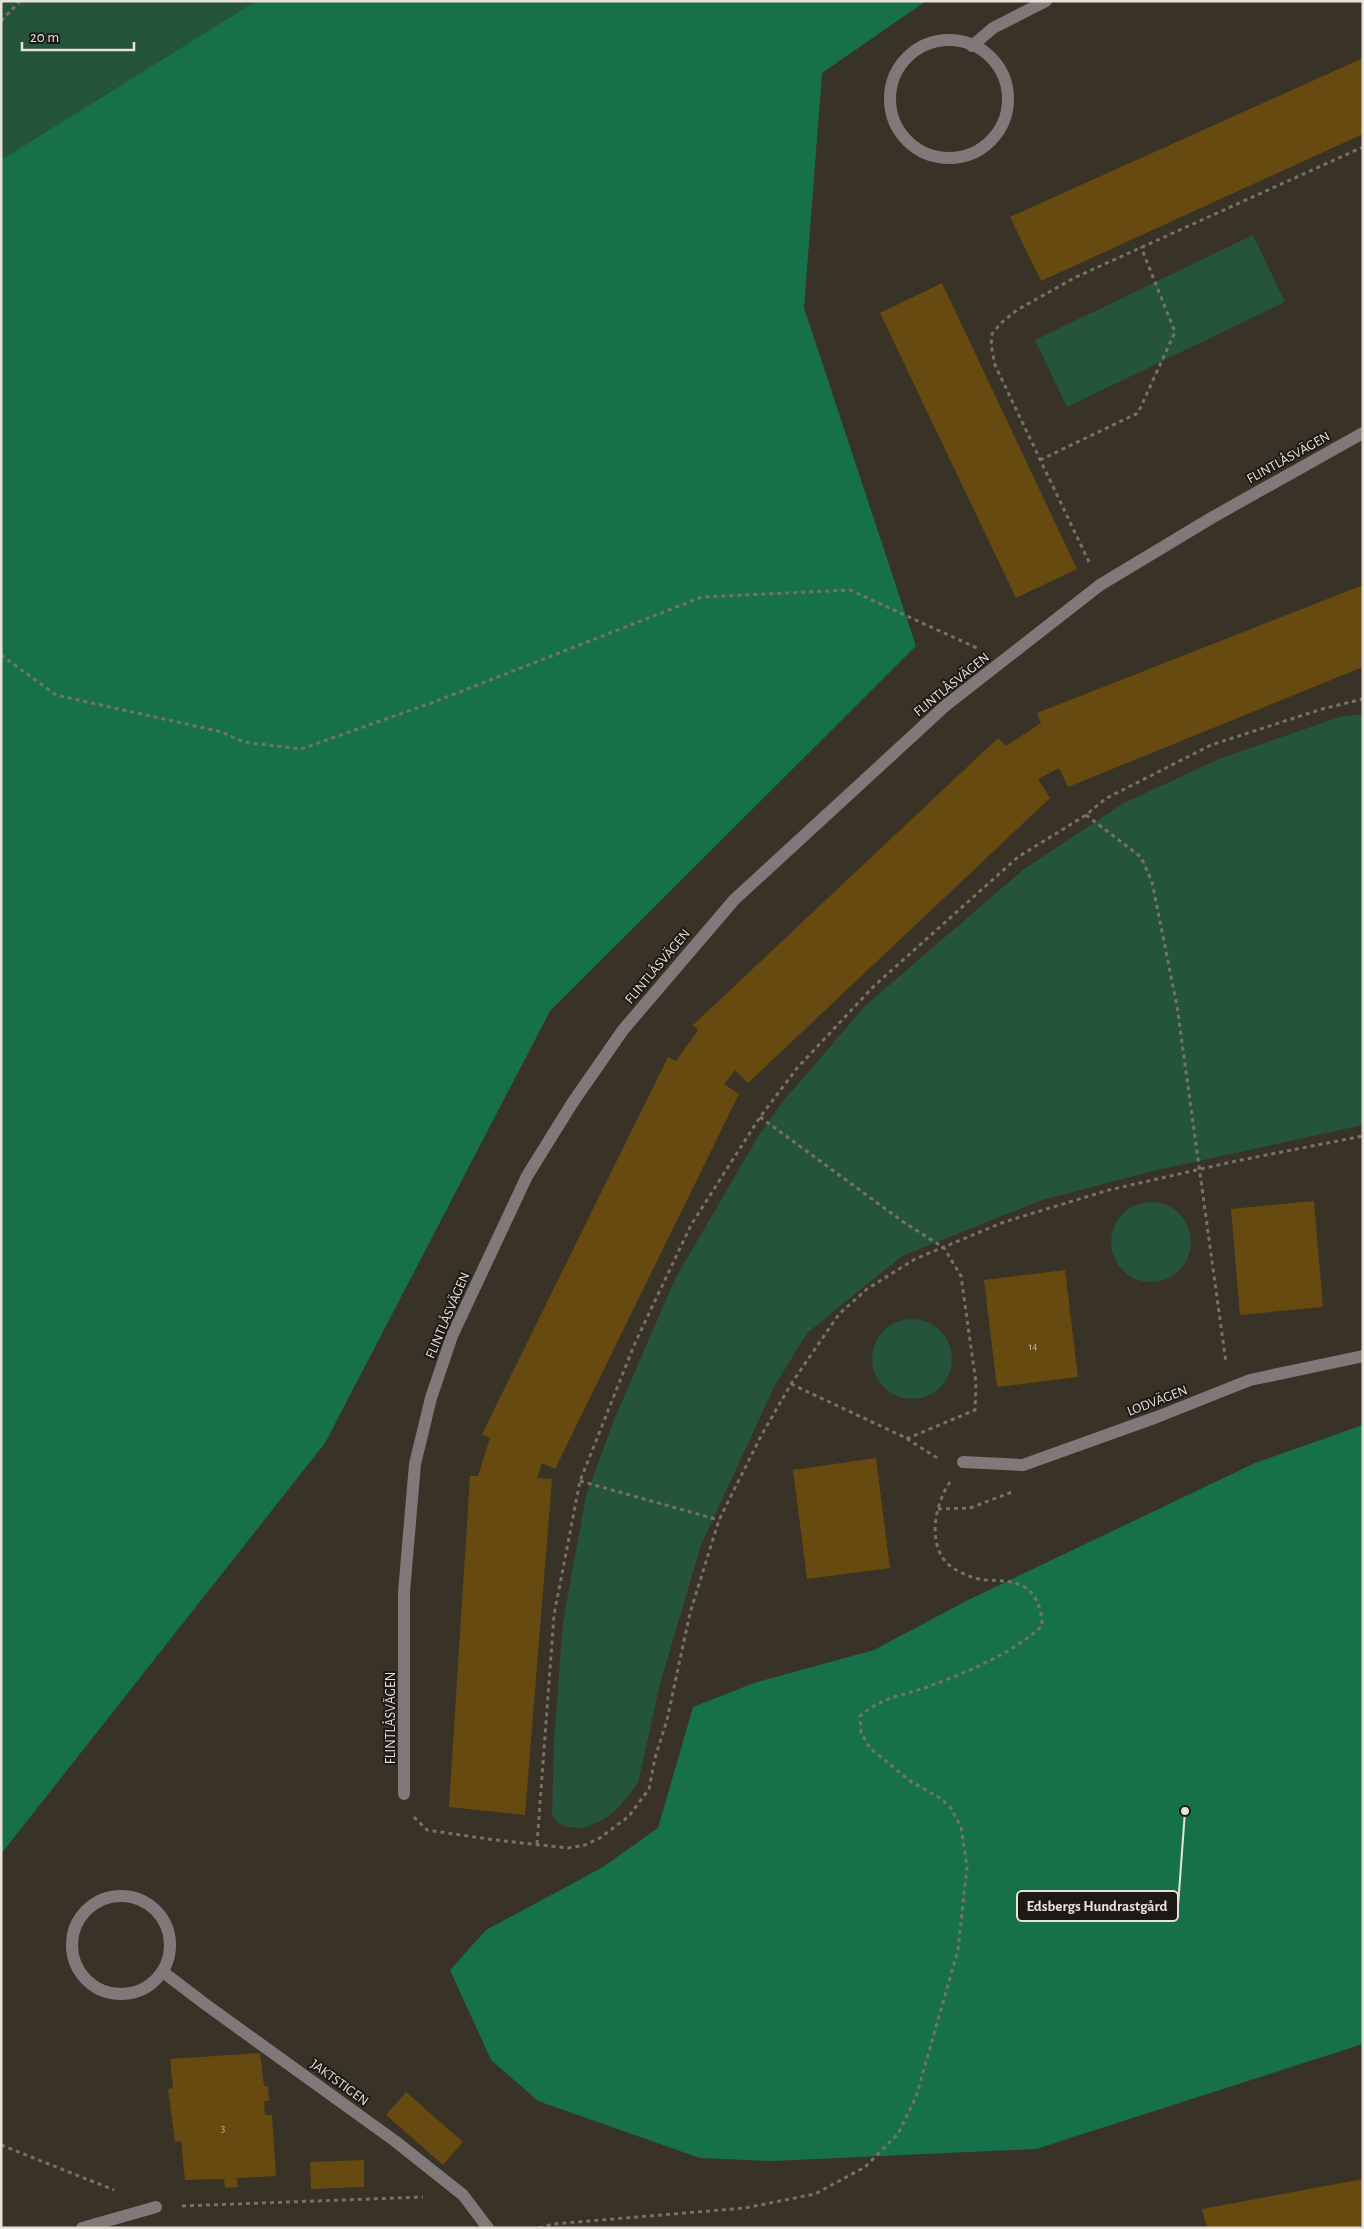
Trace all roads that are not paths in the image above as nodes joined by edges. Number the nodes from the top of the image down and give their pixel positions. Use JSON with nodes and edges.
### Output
{"nodes":[{"id":1,"x":1046,"y":1,"type":"edge"},
{"id":2,"x":972,"y":46,"type":"junction"},
{"id":3,"x":1363,"y":433,"type":"edge"},
{"id":4,"x":1363,"y":1356,"type":"edge"},
{"id":5,"x":961,"y":1464,"type":"road end"},
{"id":6,"x":404,"y":1794,"type":"road end"},
{"id":7,"x":163,"y":1972,"type":"junction"},
{"id":8,"x":156,"y":2207,"type":"road end"},
{"id":9,"x":82,"y":2228,"type":"edge"},
{"id":10,"x":488,"y":2228,"type":"edge"}],
"edges":[{"from":1,"to":2,"type":"street"},
{"from":2,"to":2,"type":"street"},
{"from":3,"to":6,"type":"street","name":"FLINTLÅSVÄGEN"},
{"from":4,"to":5,"type":"street","name":"LODVÄGEN"},
{"from":7,"to":7,"type":"street"},
{"from":7,"to":10,"type":"street","name":"JAKTSTIGEN"},
{"from":8,"to":9,"type":"street"}]}
